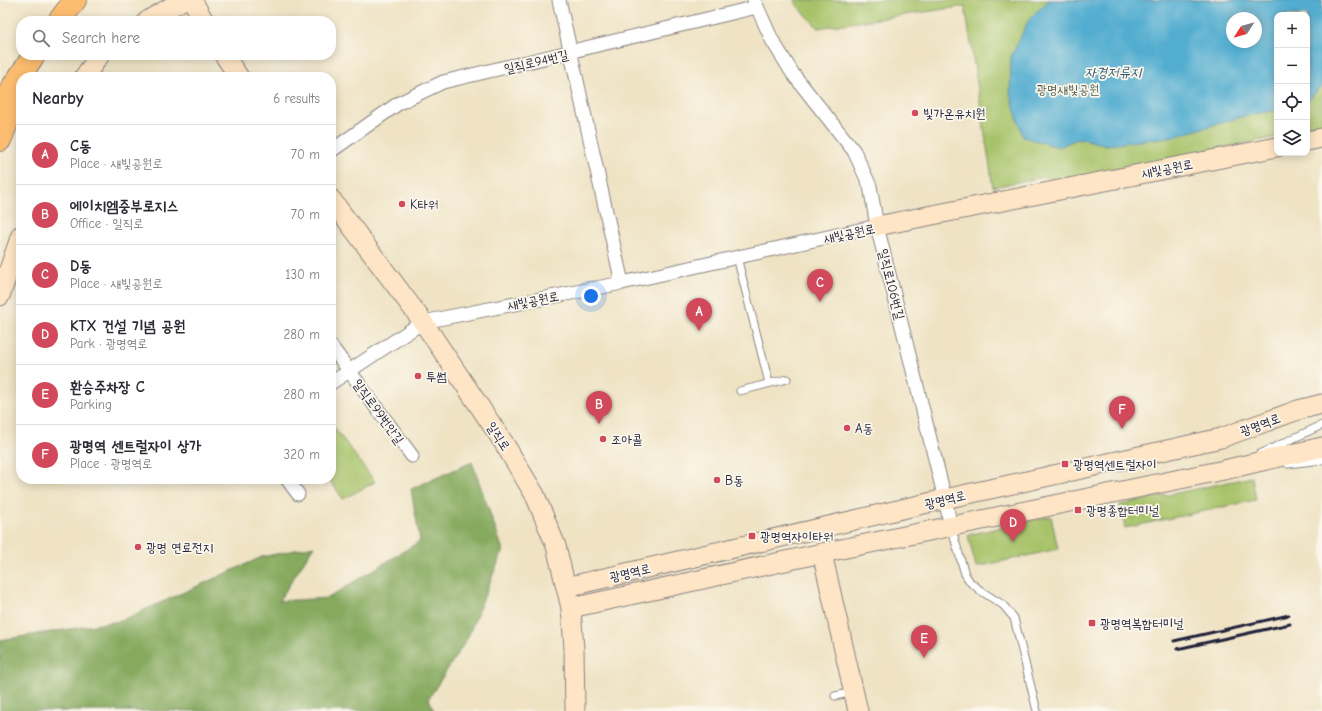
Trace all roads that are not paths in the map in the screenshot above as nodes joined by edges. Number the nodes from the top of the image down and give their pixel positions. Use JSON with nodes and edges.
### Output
{"nodes":[{"id":1,"x":75,"y":0,"type":"edge"},
{"id":2,"x":183,"y":0,"type":"edge"},
{"id":3,"x":192,"y":0,"type":"edge"},
{"id":4,"x":559,"y":0,"type":"edge"},
{"id":5,"x":756,"y":4,"type":"edge"},
{"id":6,"x":63,"y":16,"type":"edge"},
{"id":7,"x":66,"y":16,"type":"edge"},
{"id":8,"x":156,"y":16,"type":"edge"},
{"id":9,"x":201,"y":16,"type":"edge"},
{"id":10,"x":570,"y":53,"type":"junction"},
{"id":11,"x":31,"y":60,"type":"edge"},
{"id":12,"x":40,"y":60,"type":"edge"},
{"id":13,"x":96,"y":60,"type":"edge"},
{"id":14,"x":227,"y":60,"type":"edge"},
{"id":15,"x":23,"y":72,"type":"edge"},
{"id":16,"x":34,"y":72,"type":"edge"},
{"id":17,"x":88,"y":72,"type":"edge"},
{"id":18,"x":236,"y":72,"type":"edge"},
{"id":19,"x":16,"y":82,"type":"edge"},
{"id":20,"x":16,"y":105,"type":"edge"},
{"id":21,"x":0,"y":106,"type":"edge"},
{"id":22,"x":1322,"y":138,"type":"edge"},
{"id":23,"x":0,"y":140,"type":"edge"},
{"id":24,"x":1310,"y":140,"type":"edge"},
{"id":25,"x":336,"y":147,"type":"edge"},
{"id":26,"x":1274,"y":147,"type":"edge"},
{"id":27,"x":336,"y":206,"type":"edge"},
{"id":28,"x":877,"y":226,"type":"junction"},
{"id":29,"x":16,"y":250,"type":"edge"},
{"id":30,"x":737,"y":257,"type":"junction"},
{"id":31,"x":622,"y":283,"type":"junction"},
{"id":32,"x":0,"y":296,"type":"edge"},
{"id":33,"x":423,"y":322,"type":"junction"},
{"id":34,"x":336,"y":353,"type":"edge"},
{"id":35,"x":349,"y":370,"type":"junction"},
{"id":36,"x":336,"y":379,"type":"edge"},
{"id":37,"x":787,"y":379,"type":"dead end"},
{"id":38,"x":769,"y":383,"type":"junction"},
{"id":39,"x":740,"y":391,"type":"dead end"},
{"id":40,"x":1322,"y":404,"type":"edge"},
{"id":41,"x":1322,"y":425,"type":"edge"},
{"id":42,"x":1322,"y":447,"type":"edge"},
{"id":43,"x":412,"y":456,"type":"dead end"},
{"id":44,"x":1322,"y":460,"type":"edge"},
{"id":45,"x":1224,"y":470,"type":"junction"},
{"id":46,"x":291,"y":484,"type":"edge"},
{"id":47,"x":298,"y":494,"type":"dead end"},
{"id":48,"x":945,"y":499,"type":"junction"},
{"id":49,"x":951,"y":527,"type":"junction"},
{"id":50,"x":822,"y":553,"type":"junction"},
{"id":51,"x":566,"y":587,"type":"junction"},
{"id":52,"x":571,"y":608,"type":"junction"},
{"id":53,"x":854,"y":692,"type":"junction"},
{"id":54,"x":835,"y":696,"type":"dead end"},
{"id":55,"x":575,"y":711,"type":"edge"},
{"id":56,"x":858,"y":711,"type":"edge"},
{"id":57,"x":1037,"y":711,"type":"edge"}],
"edges":[{"from":1,"to":6,"type":"highway"},
{"from":1,"to":7,"type":"highway"},
{"from":2,"to":8,"type":"street"},
{"from":3,"to":9,"type":"street"},
{"from":4,"to":10,"type":"street"},
{"from":5,"to":10,"type":"street","name":"일직로94번길"},
{"from":5,"to":28,"type":"street","name":"일직로106번길"},
{"from":10,"to":25,"type":"street","name":"일직로94번길"},
{"from":10,"to":31,"type":"street"},
{"from":11,"to":15,"type":"highway"},
{"from":12,"to":16,"type":"highway"},
{"from":13,"to":17,"type":"street"},
{"from":14,"to":18,"type":"street"},
{"from":19,"to":21,"type":"highway"},
{"from":20,"to":23,"type":"highway"},
{"from":22,"to":24,"type":"street"},
{"from":26,"to":28,"type":"street","name":"새빛공원로"},
{"from":27,"to":33,"type":"street","name":"일직로"},
{"from":28,"to":30,"type":"street","name":"새빛공원로"},
{"from":28,"to":48,"type":"street","name":"일직로106번길"},
{"from":29,"to":32,"type":"street"},
{"from":30,"to":31,"type":"street","name":"새빛공원로"},
{"from":30,"to":38,"type":"lane"},
{"from":31,"to":33,"type":"street","name":"새빛공원로"},
{"from":33,"to":35,"type":"street"},
{"from":33,"to":51,"type":"street","name":"일직로"},
{"from":34,"to":35,"type":"street","name":"일직로99번안길"},
{"from":35,"to":36,"type":"street"},
{"from":35,"to":43,"type":"street","name":"일직로99번안길"},
{"from":37,"to":38,"type":"lane"},
{"from":38,"to":39,"type":"lane"},
{"from":40,"to":48,"type":"street","name":"광명역로"},
{"from":41,"to":45,"type":"lane"},
{"from":42,"to":45,"type":"street","name":"광명역로"},
{"from":44,"to":45,"type":"lane"},
{"from":45,"to":49,"type":"street","name":"광명역로"},
{"from":46,"to":47,"type":"street"},
{"from":48,"to":49,"type":"street","name":"일직로106번길"},
{"from":48,"to":51,"type":"street","name":"광명역로"},
{"from":49,"to":50,"type":"street","name":"광명역로"},
{"from":49,"to":57,"type":"lane"},
{"from":50,"to":52,"type":"street","name":"광명역로"},
{"from":50,"to":53,"type":"street"},
{"from":51,"to":52,"type":"street","name":"일직로"},
{"from":52,"to":55,"type":"street","name":"일직로"},
{"from":53,"to":54,"type":"lane"},
{"from":53,"to":56,"type":"street"}]}
